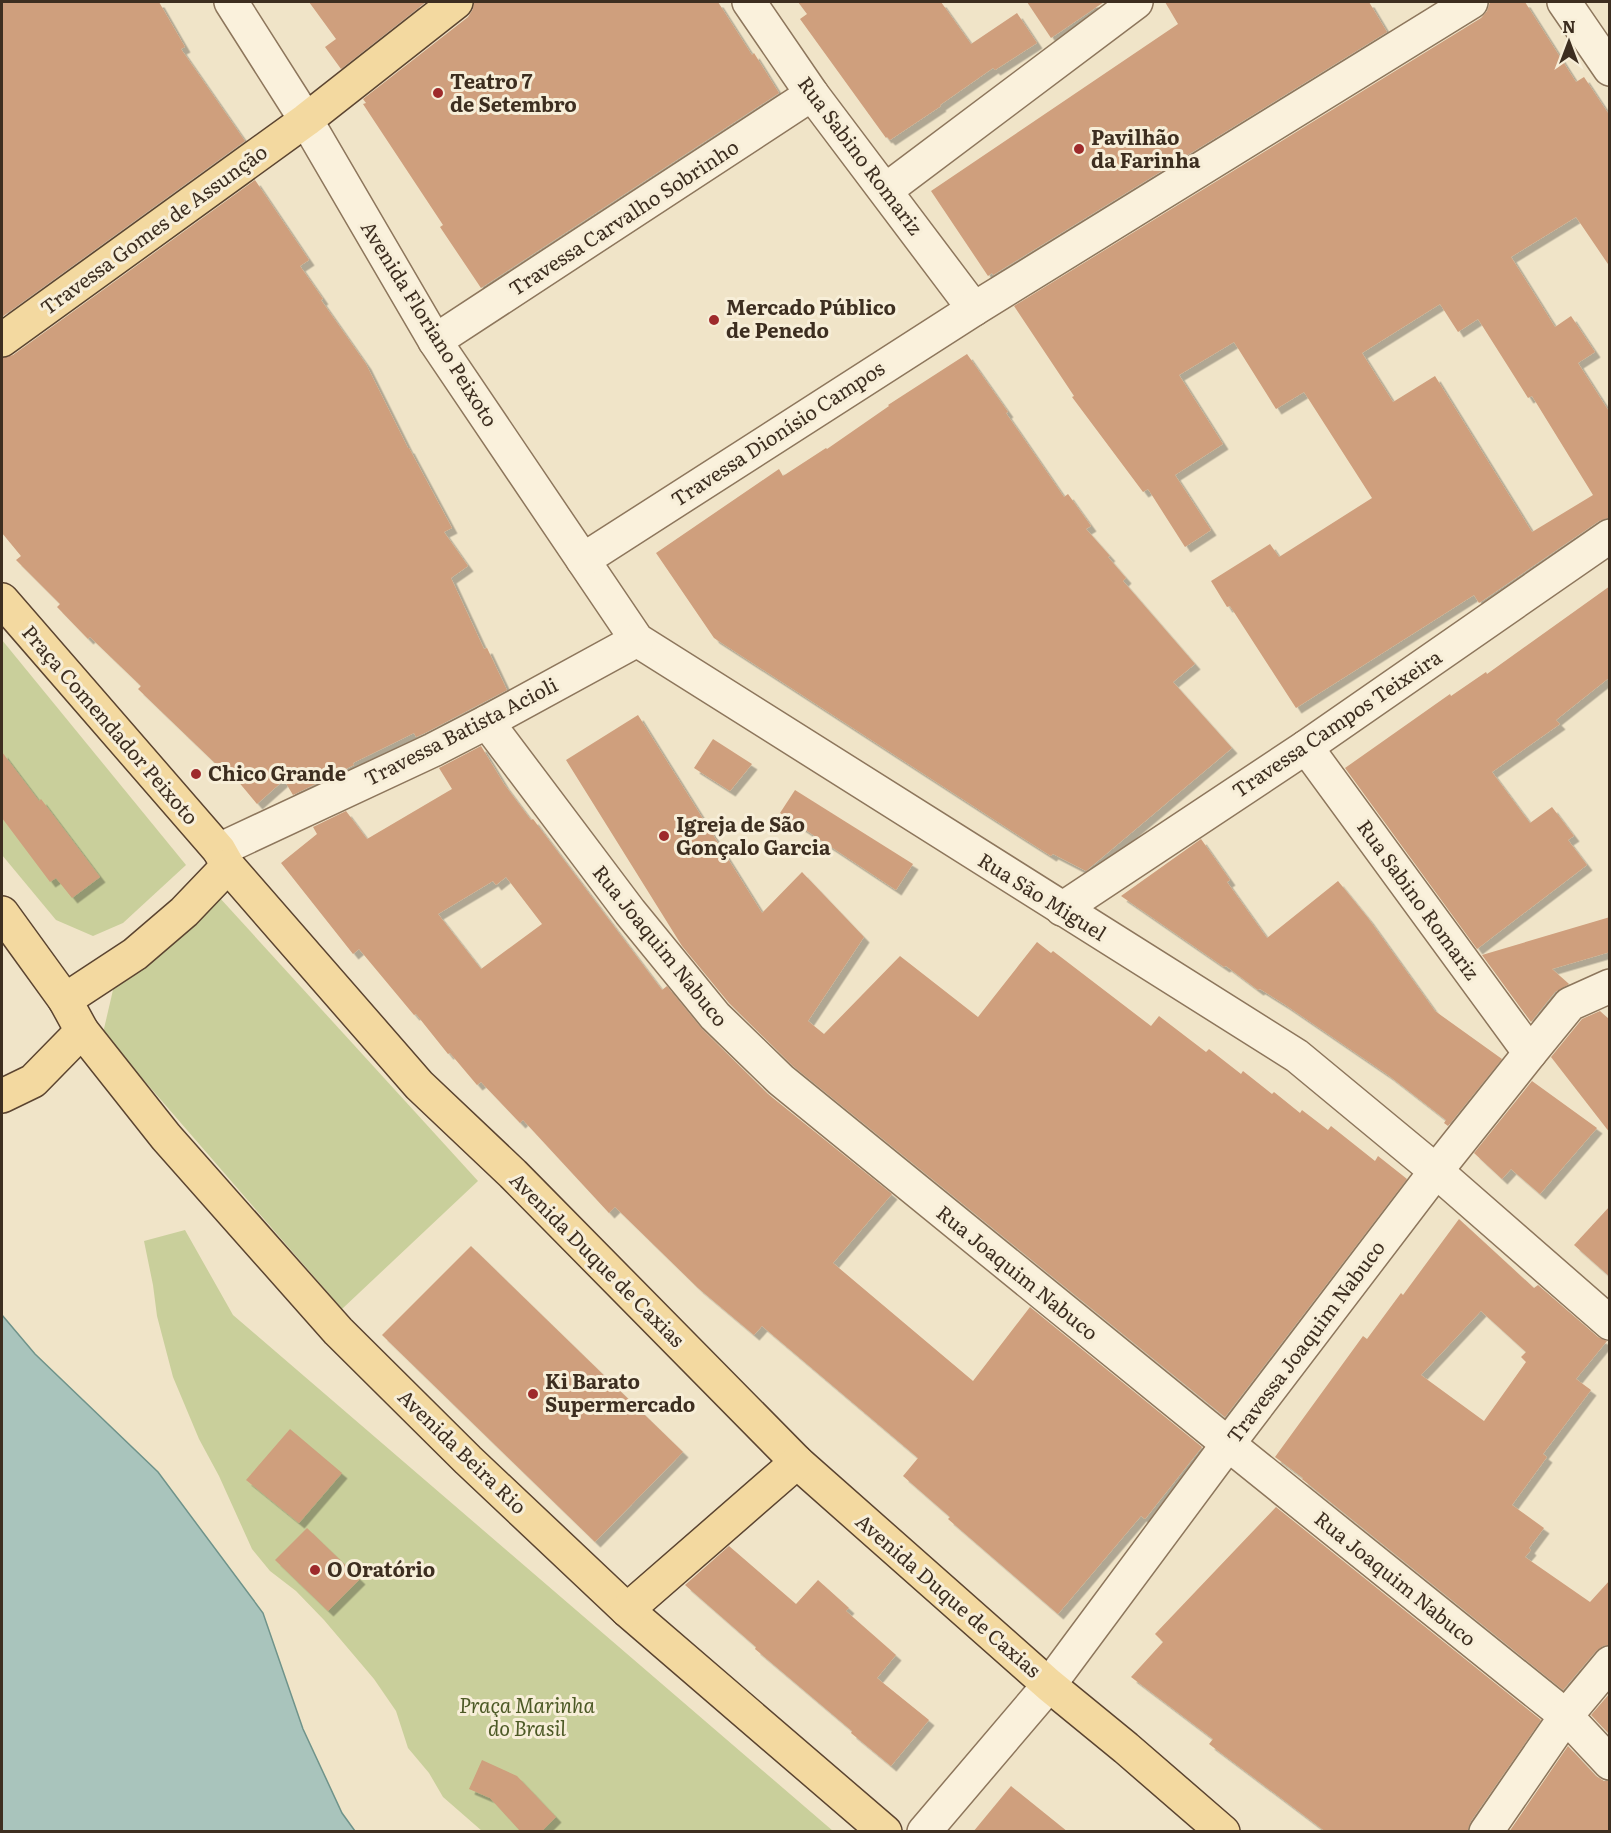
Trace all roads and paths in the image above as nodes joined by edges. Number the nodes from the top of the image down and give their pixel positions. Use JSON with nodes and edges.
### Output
{"nodes":[{"id":1,"x":231,"y":2,"type":"edge"},
{"id":2,"x":456,"y":2,"type":"edge"},
{"id":3,"x":749,"y":2,"type":"edge"},
{"id":4,"x":1136,"y":2,"type":"edge"},
{"id":5,"x":1471,"y":2,"type":"edge"},
{"id":6,"x":1563,"y":2,"type":"edge"},
{"id":7,"x":1610,"y":69,"type":"edge"},
{"id":8,"x":813,"y":94,"type":"junction"},
{"id":9,"x":306,"y":120,"type":"junction"},
{"id":10,"x":886,"y":190,"type":"junction"},
{"id":11,"x":974,"y":309,"type":"junction"},
{"id":12,"x":2,"y":340,"type":"edge"},
{"id":13,"x":435,"y":341,"type":"junction"},
{"id":14,"x":1610,"y":536,"type":"edge"},
{"id":15,"x":582,"y":560,"type":"junction"},
{"id":16,"x":2,"y":600,"type":"edge"},
{"id":17,"x":636,"y":640,"type":"junction"},
{"id":18,"x":487,"y":722,"type":"junction"},
{"id":19,"x":1306,"y":747,"type":"junction"},
{"id":20,"x":223,"y":858,"type":"junction"},
{"id":21,"x":1062,"y":909,"type":"junction"},
{"id":22,"x":2,"y":913,"type":"edge"},
{"id":23,"x":1610,"y":986,"type":"edge"},
{"id":24,"x":65,"y":1000,"type":"junction"},
{"id":25,"x":82,"y":1031,"type":"junction"},
{"id":26,"x":1530,"y":1053,"type":"junction"},
{"id":27,"x":2,"y":1096,"type":"edge"},
{"id":28,"x":1436,"y":1170,"type":"junction"},
{"id":29,"x":1610,"y":1323,"type":"edge"},
{"id":30,"x":1228,"y":1444,"type":"junction"},
{"id":31,"x":797,"y":1462,"type":"junction"},
{"id":32,"x":627,"y":1610,"type":"junction"},
{"id":33,"x":1610,"y":1663,"type":"edge"},
{"id":34,"x":1049,"y":1685,"type":"junction"},
{"id":35,"x":1566,"y":1716,"type":"junction"},
{"id":36,"x":1610,"y":1763,"type":"edge"},
{"id":37,"x":885,"y":1832,"type":"edge"},
{"id":38,"x":924,"y":1832,"type":"edge"},
{"id":39,"x":1223,"y":1832,"type":"edge"},
{"id":40,"x":1486,"y":1832,"type":"edge"}],
"edges":[{"from":1,"to":9,"type":"street","name":"Avenida Floriano Peixoto"},
{"from":2,"to":9,"type":"main road","name":"Travessa Gomes de Assunção"},
{"from":3,"to":8,"type":"street","name":"Rua Sabino Romariz"},
{"from":4,"to":10,"type":"street"},
{"from":5,"to":11,"type":"street","name":"Travessa Dionísio Campos"},
{"from":6,"to":7,"type":"street"},
{"from":8,"to":10,"type":"street","name":"Rua Sabino Romariz"},
{"from":8,"to":13,"type":"street","name":"Travessa Carvalho Sobrinho"},
{"from":9,"to":12,"type":"main road","name":"Travessa Gomes de Assunção"},
{"from":9,"to":13,"type":"street","name":"Avenida Floriano Peixoto"},
{"from":10,"to":11,"type":"street","name":"Rua Sabino Romariz"},
{"from":11,"to":15,"type":"street","name":"Travessa Dionísio Campos"},
{"from":13,"to":15,"type":"street","name":"Avenida Floriano Peixoto"},
{"from":14,"to":19,"type":"street","name":"Travessa Campos Teixeira"},
{"from":15,"to":17,"type":"street","name":"Avenida Floriano Peixoto"},
{"from":16,"to":20,"type":"main road","name":"Praça Comendador Peixoto"},
{"from":17,"to":18,"type":"street","name":"Travessa Batista Acioli"},
{"from":17,"to":21,"type":"street","name":"Rua São Miguel"},
{"from":18,"to":20,"type":"street","name":"Travessa Batista Acioli"},
{"from":18,"to":30,"type":"street","name":"Rua Joaquim Nabuco"},
{"from":19,"to":21,"type":"street","name":"Travessa Campos Teixeira"},
{"from":19,"to":26,"type":"street","name":"Rua Sabino Romariz"},
{"from":20,"to":24,"type":"main road"},
{"from":20,"to":31,"type":"main road","name":"Avenida Duque de Caxias"},
{"from":21,"to":28,"type":"street","name":"Rua São Miguel"},
{"from":22,"to":24,"type":"main road"},
{"from":23,"to":26,"type":"street","name":"Travessa Joaquim Nabuco"},
{"from":24,"to":25,"type":"main road"},
{"from":25,"to":27,"type":"main road"},
{"from":25,"to":32,"type":"main road","name":"Avenida Beira Rio"},
{"from":26,"to":28,"type":"street","name":"Travessa Joaquim Nabuco"},
{"from":28,"to":29,"type":"street","name":"Rua São Miguel"},
{"from":28,"to":30,"type":"street","name":"Travessa Joaquim Nabuco"},
{"from":30,"to":34,"type":"street","name":"Travessa Joaquim Nabuco"},
{"from":30,"to":35,"type":"street","name":"Rua Joaquim Nabuco"},
{"from":31,"to":32,"type":"main road"},
{"from":31,"to":34,"type":"main road","name":"Avenida Duque de Caxias"},
{"from":32,"to":37,"type":"main road","name":"Avenida Beira Rio"},
{"from":33,"to":35,"type":"street"},
{"from":34,"to":38,"type":"street","name":"Travessa Joaquim Nabuco"},
{"from":34,"to":39,"type":"main road","name":"Avenida Duque de Caxias"},
{"from":35,"to":36,"type":"street","name":"Rua Joaquim Nabuco"},
{"from":35,"to":40,"type":"street"}]}
